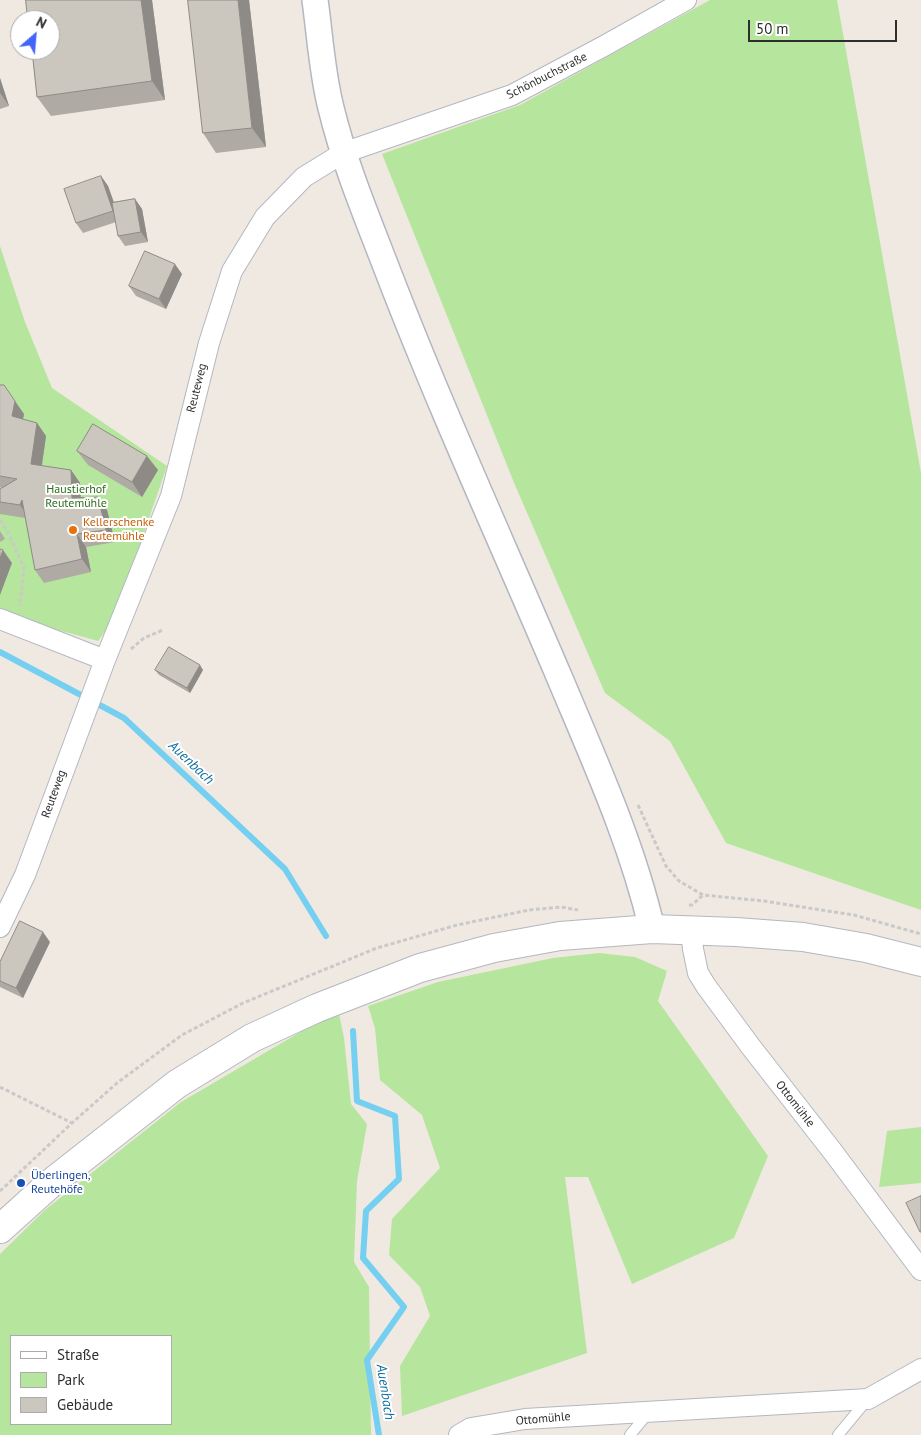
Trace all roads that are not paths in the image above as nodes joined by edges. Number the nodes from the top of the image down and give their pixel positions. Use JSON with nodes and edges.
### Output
{"nodes":[{"id":1,"x":315,"y":0,"type":"edge"},
{"id":2,"x":686,"y":0,"type":"edge"},
{"id":3,"x":343,"y":153,"type":"junction"},
{"id":4,"x":8,"y":622,"type":"edge"},
{"id":5,"x":105,"y":660,"type":"junction"},
{"id":6,"x":0,"y":928,"type":"edge"},
{"id":7,"x":652,"y":929,"type":"junction"},
{"id":8,"x":691,"y":930,"type":"junction"},
{"id":9,"x":921,"y":962,"type":"edge"},
{"id":10,"x":0,"y":1229,"type":"edge"},
{"id":11,"x":921,"y":1270,"type":"edge"},
{"id":12,"x":921,"y":1369,"type":"edge"},
{"id":13,"x":868,"y":1399,"type":"junction"},
{"id":14,"x":650,"y":1412,"type":"junction"},
{"id":15,"x":459,"y":1435,"type":"edge"},
{"id":16,"x":630,"y":1435,"type":"edge"},
{"id":17,"x":838,"y":1435,"type":"edge"}],
"edges":[{"from":1,"to":3,"type":"street"},
{"from":2,"to":3,"type":"street","name":"Schönbuchstraße"},
{"from":3,"to":5,"type":"street","name":"Reuteweg"},
{"from":3,"to":7,"type":"street"},
{"from":4,"to":5,"type":"street"},
{"from":5,"to":6,"type":"street","name":"Reuteweg"},
{"from":7,"to":8,"type":"main road"},
{"from":7,"to":10,"type":"main road"},
{"from":8,"to":9,"type":"main road"},
{"from":8,"to":11,"type":"street","name":"Ottomühle"},
{"from":12,"to":13,"type":"street","name":"Ottomühle"},
{"from":13,"to":14,"type":"street","name":"Ottomühle"},
{"from":13,"to":17,"type":"lane","name":"Ottomühle"},
{"from":14,"to":15,"type":"street","name":"Ottomühle"},
{"from":14,"to":16,"type":"lane"}]}
